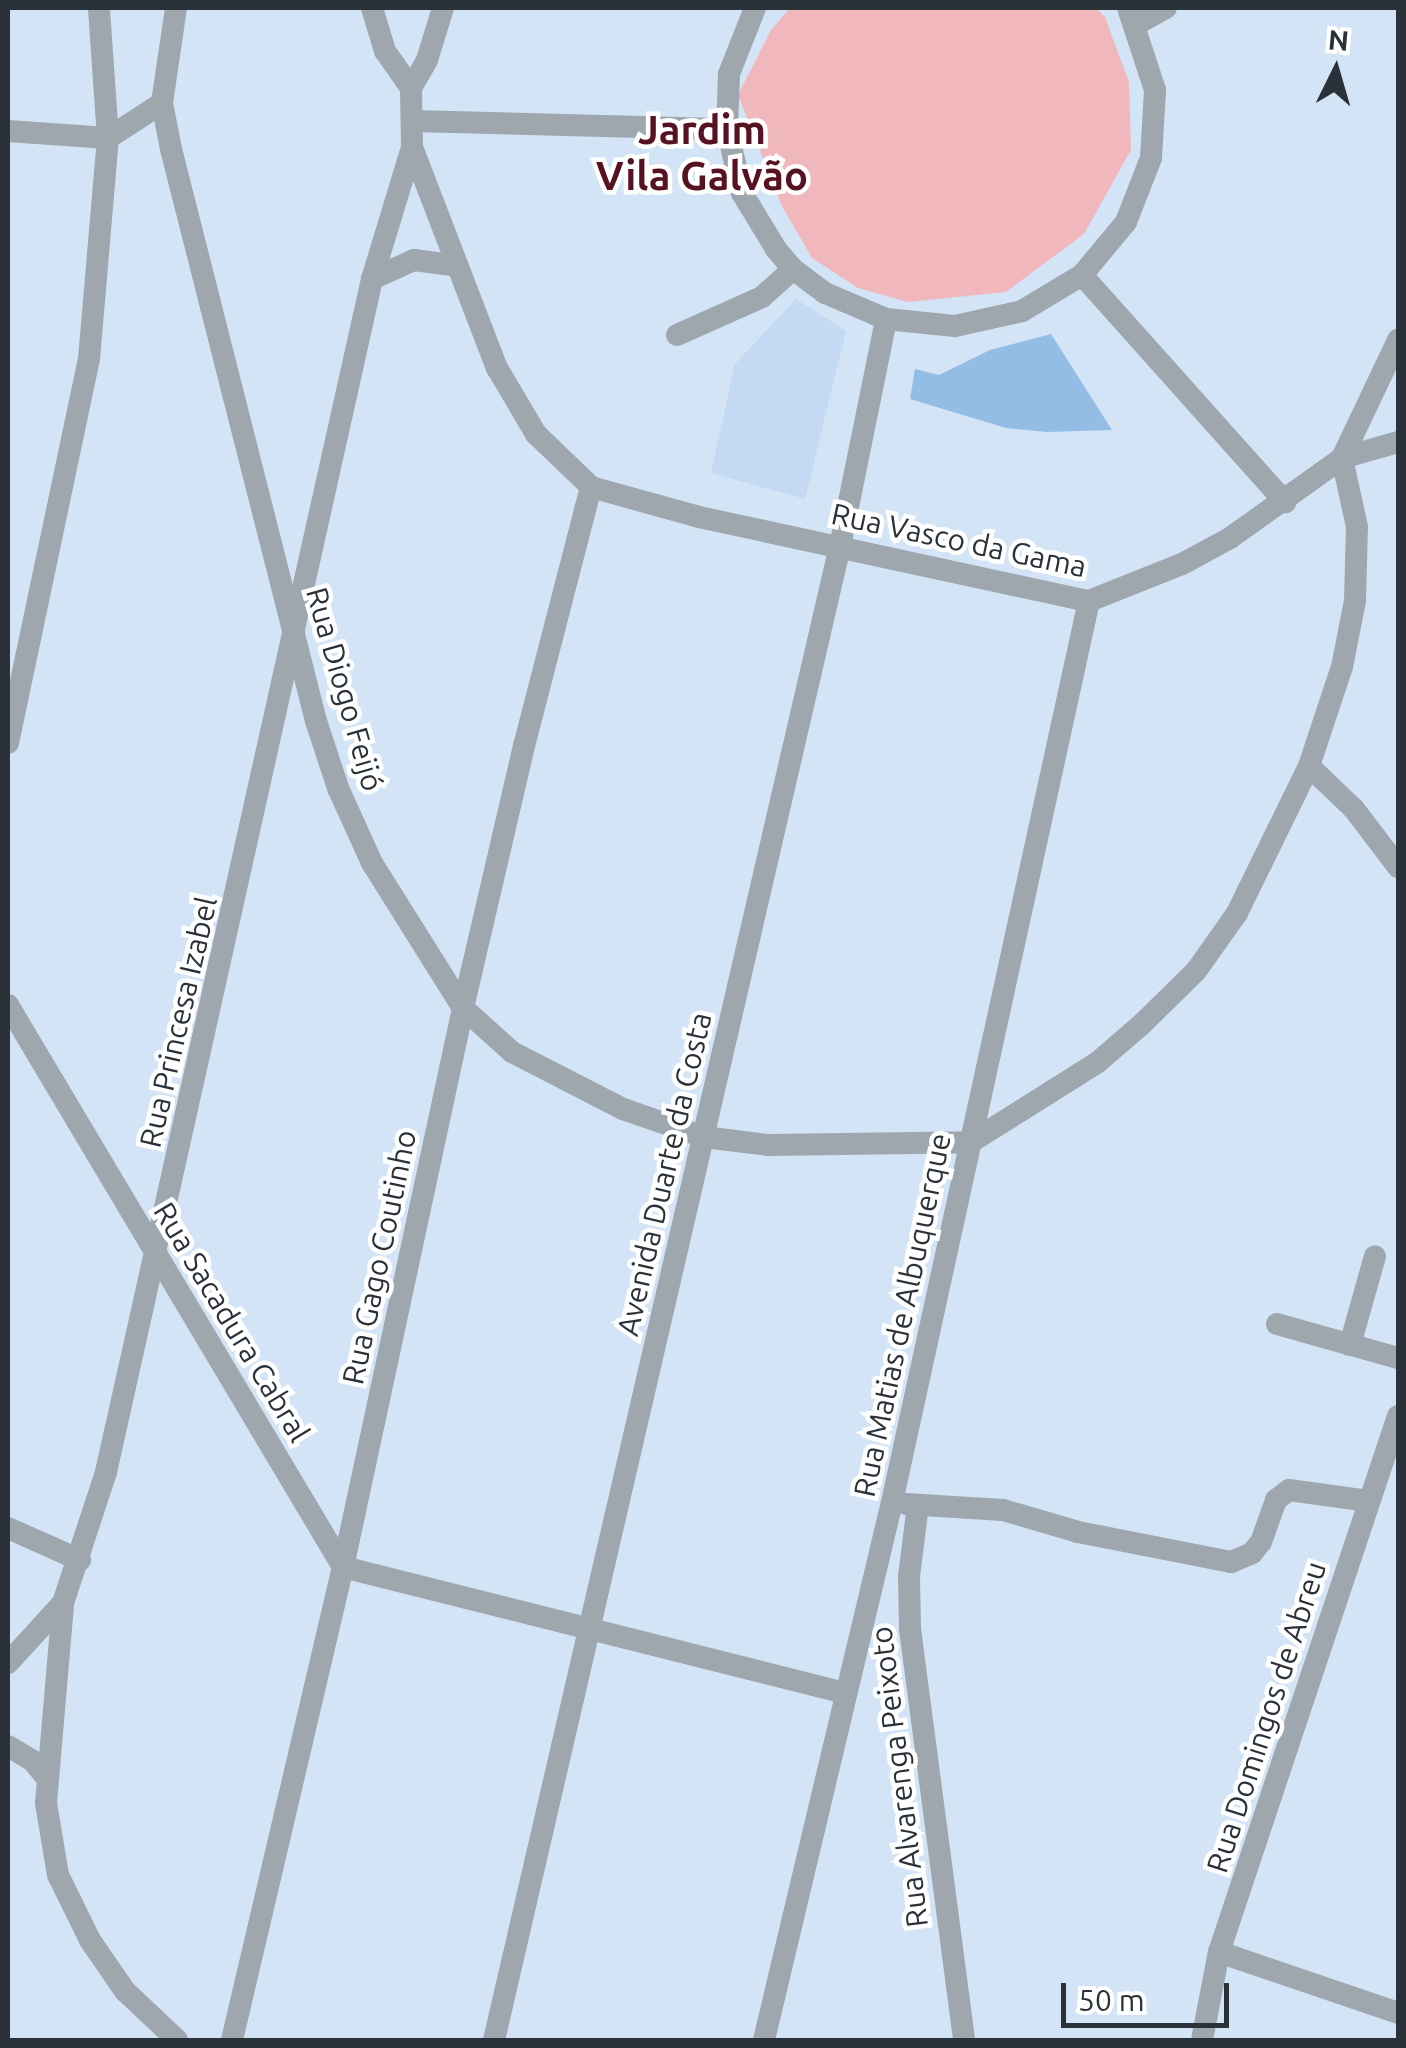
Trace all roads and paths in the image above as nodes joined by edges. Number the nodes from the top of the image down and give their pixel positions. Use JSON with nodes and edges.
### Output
{"nodes":[{"id":1,"x":100,"y":8,"type":"edge"},
{"id":2,"x":176,"y":8,"type":"edge"},
{"id":3,"x":372,"y":8,"type":"edge"},
{"id":4,"x":443,"y":8,"type":"edge"},
{"id":5,"x":755,"y":8,"type":"edge"},
{"id":6,"x":1166,"y":8,"type":"edge"},
{"id":7,"x":1132,"y":16,"type":"edge"},
{"id":8,"x":411,"y":88,"type":"junction"},
{"id":9,"x":162,"y":102,"type":"junction"},
{"id":10,"x":413,"y":121,"type":"junction"},
{"id":11,"x":727,"y":129,"type":"junction"},
{"id":12,"x":8,"y":132,"type":"edge"},
{"id":13,"x":108,"y":138,"type":"junction"},
{"id":14,"x":412,"y":147,"type":"junction"},
{"id":15,"x":458,"y":266,"type":"junction"},
{"id":16,"x":793,"y":269,"type":"junction"},
{"id":17,"x":1082,"y":275,"type":"junction"},
{"id":18,"x":372,"y":279,"type":"junction"},
{"id":19,"x":886,"y":320,"type":"junction"},
{"id":20,"x":676,"y":335,"type":"dead end"},
{"id":21,"x":1398,"y":340,"type":"edge"},
{"id":22,"x":1398,"y":442,"type":"edge"},
{"id":23,"x":1342,"y":458,"type":"junction"},
{"id":24,"x":591,"y":487,"type":"junction"},
{"id":25,"x":1285,"y":502,"type":"junction"},
{"id":26,"x":840,"y":546,"type":"junction"},
{"id":27,"x":1090,"y":601,"type":"junction"},
{"id":28,"x":296,"y":632,"type":"junction"},
{"id":29,"x":8,"y":744,"type":"edge"},
{"id":30,"x":1309,"y":766,"type":"junction"},
{"id":31,"x":1398,"y":867,"type":"edge"},
{"id":32,"x":8,"y":1005,"type":"edge"},
{"id":33,"x":463,"y":1008,"type":"junction"},
{"id":34,"x":704,"y":1136,"type":"junction"},
{"id":35,"x":971,"y":1142,"type":"junction"},
{"id":36,"x":156,"y":1254,"type":"junction"},
{"id":37,"x":1375,"y":1256,"type":"dead end"},
{"id":38,"x":1277,"y":1324,"type":"dead end"},
{"id":39,"x":1350,"y":1344,"type":"junction"},
{"id":40,"x":1398,"y":1358,"type":"edge"},
{"id":41,"x":1398,"y":1416,"type":"edge"},
{"id":42,"x":1368,"y":1501,"type":"junction"},
{"id":43,"x":892,"y":1502,"type":"junction"},
{"id":44,"x":918,"y":1505,"type":"junction"},
{"id":45,"x":8,"y":1528,"type":"edge"},
{"id":46,"x":80,"y":1560,"type":"junction"},
{"id":47,"x":343,"y":1567,"type":"junction"},
{"id":48,"x":63,"y":1603,"type":"junction"},
{"id":49,"x":588,"y":1627,"type":"junction"},
{"id":50,"x":8,"y":1663,"type":"edge"},
{"id":51,"x":845,"y":1693,"type":"junction"},
{"id":52,"x":8,"y":1746,"type":"edge"},
{"id":53,"x":46,"y":1777,"type":"junction"},
{"id":54,"x":1219,"y":1952,"type":"junction"},
{"id":55,"x":1398,"y":2013,"type":"edge"},
{"id":56,"x":178,"y":2040,"type":"edge"},
{"id":57,"x":232,"y":2040,"type":"edge"},
{"id":58,"x":494,"y":2040,"type":"edge"},
{"id":59,"x":764,"y":2040,"type":"edge"},
{"id":60,"x":964,"y":2040,"type":"edge"},
{"id":61,"x":1202,"y":2040,"type":"edge"}],
"edges":[{"from":1,"to":13,"type":"street"},
{"from":2,"to":9,"type":"street","name":"Rua Diogo Feijó"},
{"from":3,"to":8,"type":"street"},
{"from":4,"to":8,"type":"street","name":"Rua Princesa Izabel"},
{"from":5,"to":11,"type":"street"},
{"from":6,"to":7,"type":"street"},
{"from":7,"to":17,"type":"street"},
{"from":8,"to":10,"type":"street","name":"Rua Princesa Izabel"},
{"from":9,"to":13,"type":"street"},
{"from":9,"to":28,"type":"street","name":"Rua Diogo Feijó"},
{"from":10,"to":11,"type":"street"},
{"from":10,"to":14,"type":"street","name":"Rua Princesa Izabel"},
{"from":11,"to":16,"type":"street"},
{"from":12,"to":13,"type":"street"},
{"from":13,"to":29,"type":"street"},
{"from":14,"to":15,"type":"street"},
{"from":14,"to":18,"type":"street","name":"Rua Princesa Izabel"},
{"from":15,"to":18,"type":"street"},
{"from":15,"to":24,"type":"street"},
{"from":16,"to":19,"type":"street"},
{"from":16,"to":20,"type":"street"},
{"from":17,"to":19,"type":"street"},
{"from":17,"to":25,"type":"street"},
{"from":18,"to":28,"type":"street","name":"Rua Princesa Izabel"},
{"from":19,"to":26,"type":"street","name":"Avenida Duarte da Costa"},
{"from":21,"to":23,"type":"street"},
{"from":22,"to":23,"type":"street"},
{"from":23,"to":25,"type":"street","name":"Rua Vasco da Gama"},
{"from":23,"to":30,"type":"street"},
{"from":24,"to":26,"type":"street","name":"Rua Vasco da Gama"},
{"from":24,"to":33,"type":"street","name":"Rua Gago Coutinho"},
{"from":25,"to":27,"type":"street","name":"Rua Vasco da Gama"},
{"from":26,"to":27,"type":"street","name":"Rua Vasco da Gama"},
{"from":26,"to":34,"type":"street","name":"Avenida Duarte da Costa"},
{"from":27,"to":35,"type":"street","name":"Rua Matias de Albuquerque"},
{"from":28,"to":33,"type":"street","name":"Rua Diogo Feijó"},
{"from":28,"to":36,"type":"street","name":"Rua Princesa Izabel"},
{"from":30,"to":31,"type":"street"},
{"from":30,"to":35,"type":"street"},
{"from":32,"to":36,"type":"street","name":"Rua Sacadura Cabral"},
{"from":33,"to":34,"type":"street","name":"Rua Diogo Feijó"},
{"from":33,"to":47,"type":"street","name":"Rua Gago Coutinho"},
{"from":34,"to":35,"type":"street","name":"Rua Diogo Feijó"},
{"from":34,"to":49,"type":"street","name":"Avenida Duarte da Costa"},
{"from":35,"to":43,"type":"street","name":"Rua Matias de Albuquerque"},
{"from":36,"to":46,"type":"street","name":"Rua Princesa Izabel"},
{"from":36,"to":47,"type":"street","name":"Rua Sacadura Cabral"},
{"from":37,"to":39,"type":"street"},
{"from":38,"to":39,"type":"street"},
{"from":39,"to":40,"type":"street"},
{"from":41,"to":42,"type":"street","name":"Rua Domingos de Abreu"},
{"from":42,"to":44,"type":"street"},
{"from":42,"to":54,"type":"street","name":"Rua Domingos de Abreu"},
{"from":43,"to":44,"type":"street"},
{"from":43,"to":51,"type":"street","name":"Rua Matias de Albuquerque"},
{"from":44,"to":60,"type":"street","name":"Rua Alvarenga Peixoto"},
{"from":45,"to":46,"type":"street"},
{"from":46,"to":48,"type":"street","name":"Rua Princesa Izabel"},
{"from":47,"to":49,"type":"street"},
{"from":47,"to":57,"type":"street","name":"Rua Gago Coutinho"},
{"from":48,"to":50,"type":"street"},
{"from":48,"to":53,"type":"street","name":"Rua Princesa Izabel"},
{"from":49,"to":51,"type":"street"},
{"from":49,"to":58,"type":"street","name":"Avenida Duarte da Costa"},
{"from":51,"to":59,"type":"street","name":"Rua Matias de Albuquerque"},
{"from":52,"to":53,"type":"street"},
{"from":53,"to":56,"type":"street","name":"Rua Princesa Izabel"},
{"from":54,"to":55,"type":"street"},
{"from":54,"to":61,"type":"street","name":"Rua Domingos de Abreu"}]}
